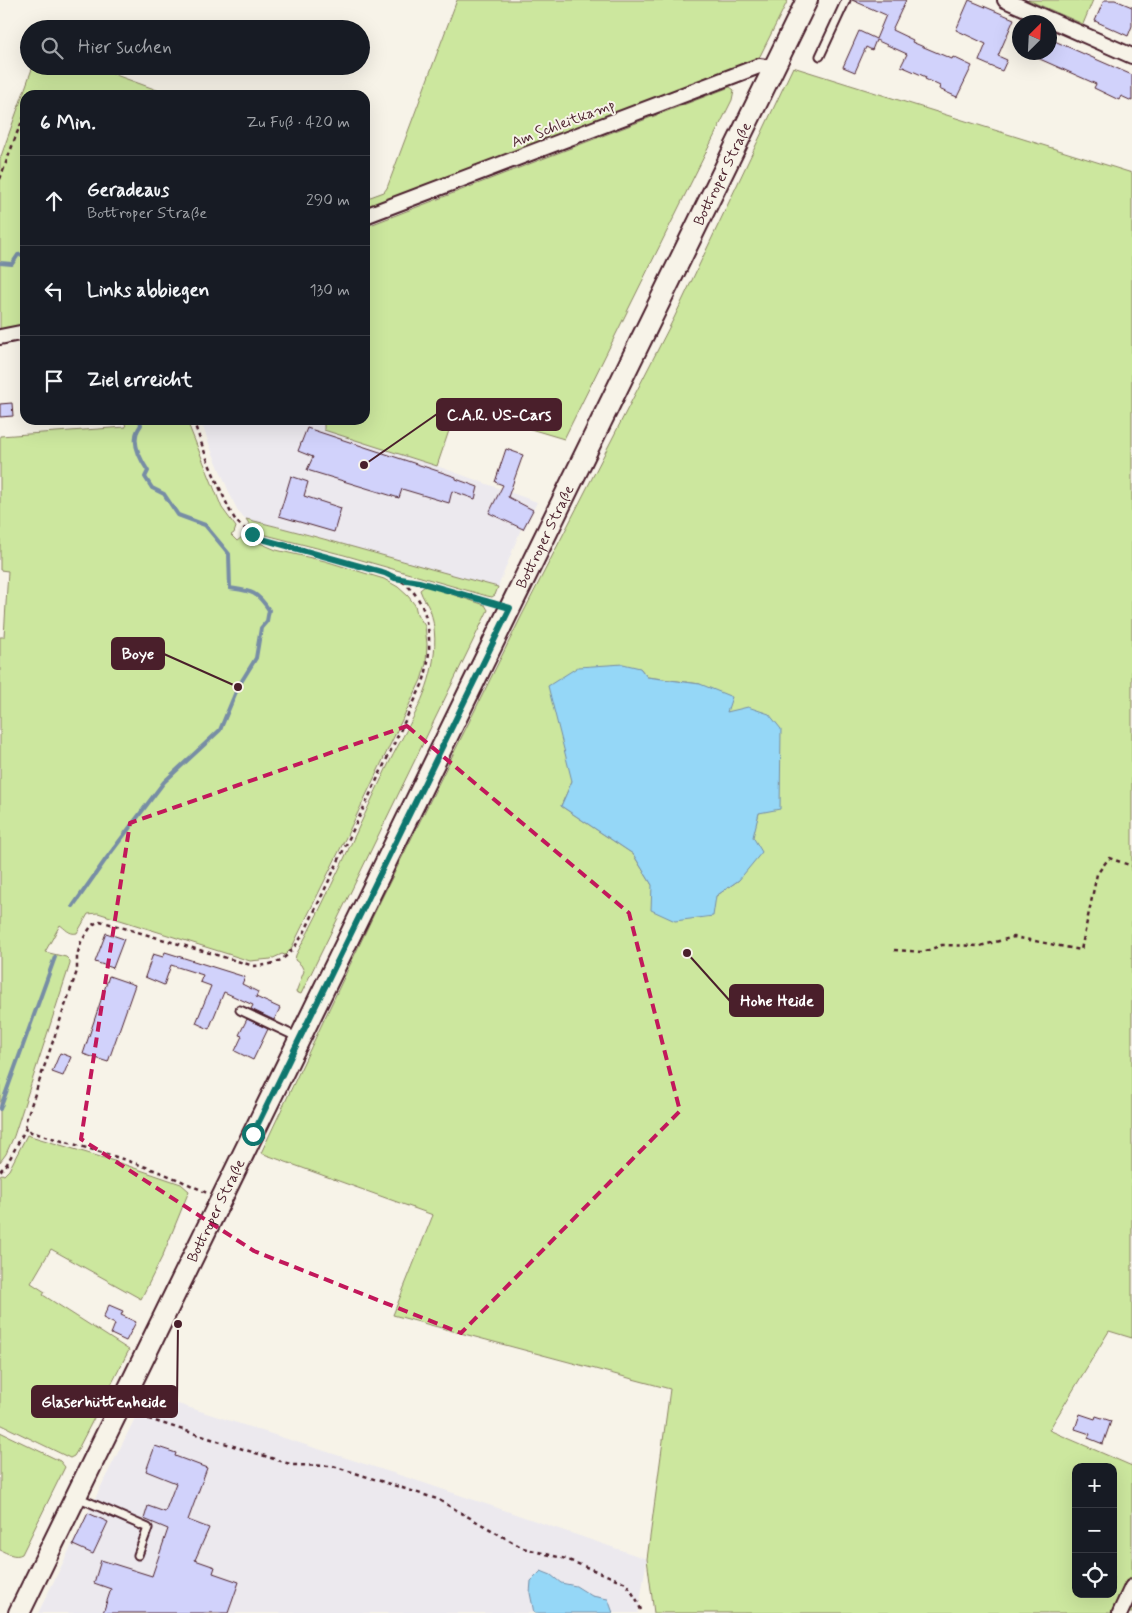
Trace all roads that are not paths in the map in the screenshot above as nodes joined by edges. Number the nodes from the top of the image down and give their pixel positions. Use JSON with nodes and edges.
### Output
{"nodes":[{"id":1,"x":807,"y":0,"type":"edge"},
{"id":2,"x":846,"y":0,"type":"edge"},
{"id":3,"x":1005,"y":0,"type":"edge"},
{"id":4,"x":820,"y":56,"type":"dead end"},
{"id":5,"x":1132,"y":56,"type":"edge"},
{"id":6,"x":773,"y":68,"type":"junction"},
{"id":7,"x":370,"y":214,"type":"edge"},
{"id":8,"x":20,"y":333,"type":"edge"},
{"id":9,"x":0,"y":337,"type":"edge"},
{"id":10,"x":240,"y":1010,"type":"dead end"},
{"id":11,"x":300,"y":1038,"type":"junction"},
{"id":12,"x":76,"y":1496,"type":"junction"},
{"id":13,"x":138,"y":1555,"type":"dead end"},
{"id":14,"x":1132,"y":1587,"type":"edge"},
{"id":15,"x":19,"y":1613,"type":"edge"},
{"id":16,"x":1120,"y":1613,"type":"edge"}],
"edges":[{"from":1,"to":6,"type":"main road","name":"Bottroper Straße"},
{"from":2,"to":4,"type":"lane"},
{"from":3,"to":5,"type":"street"},
{"from":6,"to":7,"type":"street","name":"Am Schleitkamp"},
{"from":6,"to":11,"type":"main road","name":"Bottroper Straße"},
{"from":8,"to":9,"type":"street"},
{"from":10,"to":11,"type":"lane"},
{"from":11,"to":12,"type":"main road","name":"Bottroper Straße"},
{"from":12,"to":13,"type":"lane"},
{"from":12,"to":15,"type":"main road","name":"Bottroper Straße"},
{"from":14,"to":16,"type":"street"}]}
